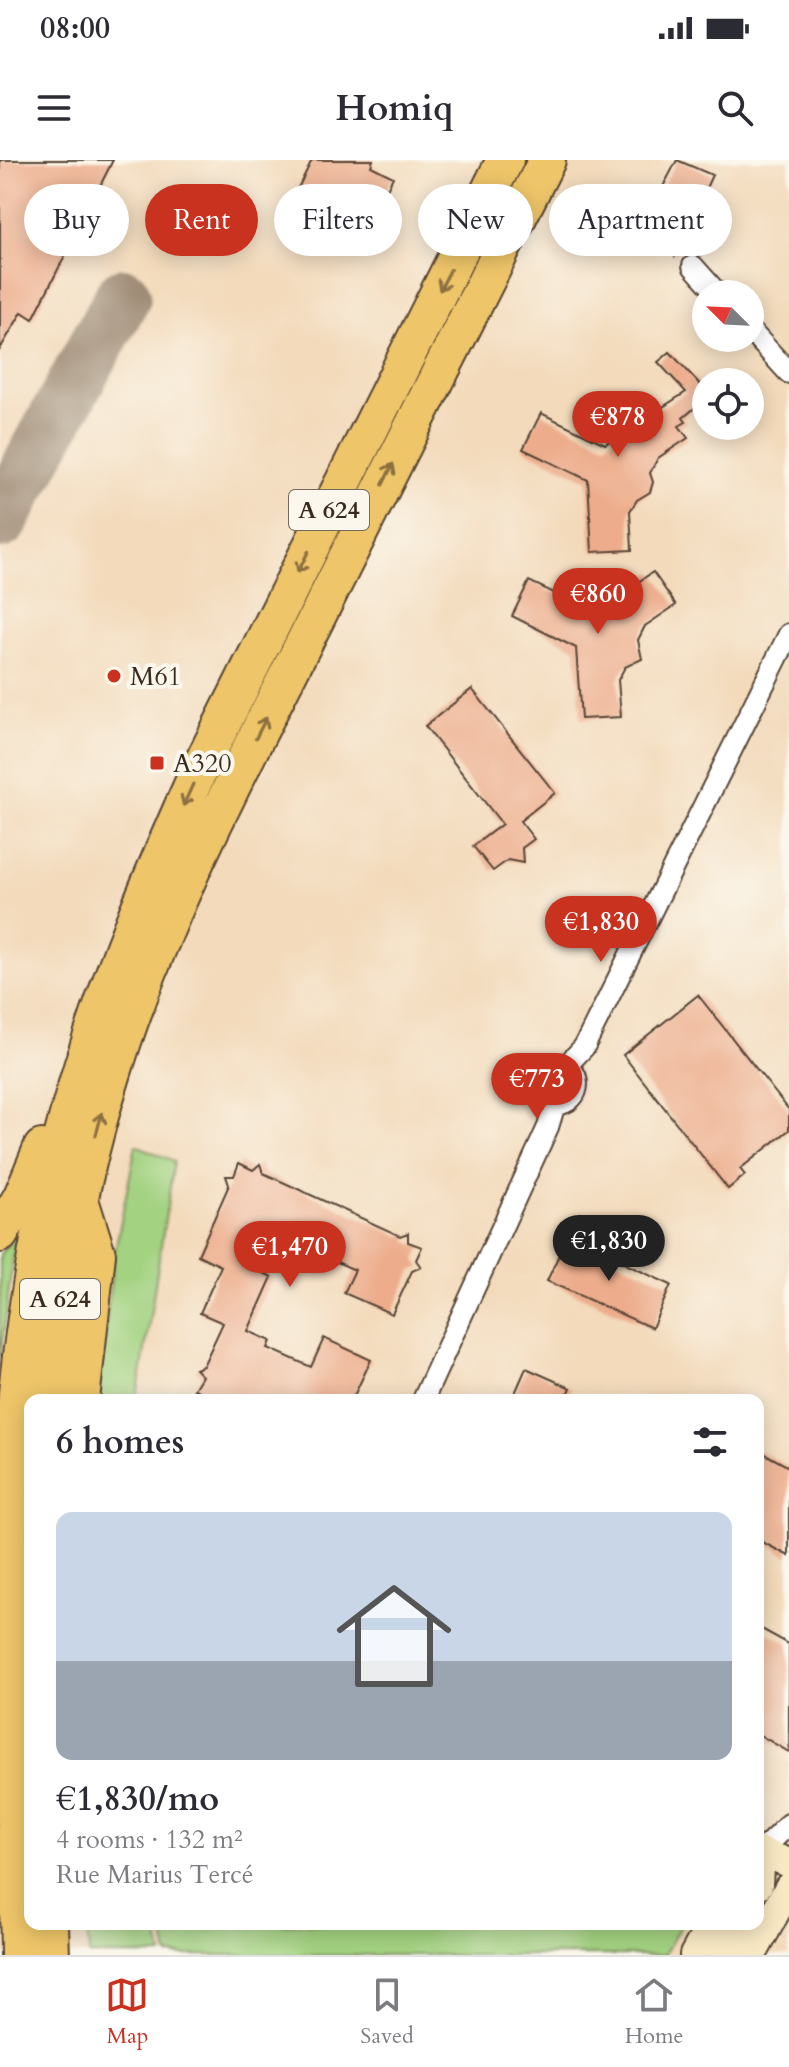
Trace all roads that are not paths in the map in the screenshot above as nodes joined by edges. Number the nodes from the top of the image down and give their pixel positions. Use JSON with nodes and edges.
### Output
{"nodes":[{"id":1,"x":505,"y":160,"type":"edge"},
{"id":2,"x":547,"y":160,"type":"edge"},
{"id":3,"x":693,"y":266,"type":"dead end"},
{"id":4,"x":706,"y":280,"type":"edge"},
{"id":5,"x":764,"y":345,"type":"edge"},
{"id":6,"x":789,"y":373,"type":"edge"},
{"id":7,"x":789,"y":634,"type":"edge"},
{"id":8,"x":157,"y":863,"type":"junction"},
{"id":9,"x":566,"y":1066,"type":"junction"},
{"id":10,"x":555,"y":1104,"type":"junction"},
{"id":11,"x":64,"y":1198,"type":"junction"},
{"id":12,"x":0,"y":1234,"type":"edge"},
{"id":13,"x":51,"y":1394,"type":"edge"},
{"id":14,"x":82,"y":1394,"type":"edge"},
{"id":15,"x":426,"y":1394,"type":"edge"},
{"id":16,"x":5,"y":1631,"type":"edge"},
{"id":17,"x":789,"y":1824,"type":"edge"},
{"id":18,"x":764,"y":1847,"type":"edge"},
{"id":19,"x":764,"y":1854,"type":"edge"},
{"id":20,"x":789,"y":1863,"type":"edge"},
{"id":21,"x":789,"y":1887,"type":"edge"},
{"id":22,"x":50,"y":1930,"type":"edge"},
{"id":23,"x":708,"y":1930,"type":"edge"},
{"id":24,"x":738,"y":1930,"type":"edge"},
{"id":25,"x":19,"y":1955,"type":"edge"},
{"id":26,"x":51,"y":1955,"type":"edge"},
{"id":27,"x":694,"y":1955,"type":"edge"},
{"id":28,"x":724,"y":1955,"type":"edge"},
{"id":29,"x":752,"y":1955,"type":"edge"}],
"edges":[{"from":1,"to":8,"type":"highway","number":"A 624","one_way":true},
{"from":11,"to":2,"type":"highway","number":"A 624","one_way":true},
{"from":3,"to":4,"type":"street"},
{"from":5,"to":6,"type":"street"},
{"from":7,"to":9,"type":"street"},
{"from":8,"to":11,"type":"highway","number":"A 624"},
{"from":8,"to":12,"type":"highway"},
{"from":9,"to":10,"type":"street"},
{"from":9,"to":10,"type":"street"},
{"from":10,"to":15,"type":"street"},
{"from":11,"to":13,"type":"highway","number":"A 624"},
{"from":11,"to":14,"type":"highway"},
{"from":11,"to":16,"type":"highway"},
{"from":16,"to":25,"type":"highway"},
{"from":17,"to":18,"type":"street"},
{"from":19,"to":20,"type":"main road"},
{"from":21,"to":29,"type":"main road"},
{"from":22,"to":26,"type":"highway"},
{"from":23,"to":27,"type":"main road"},
{"from":24,"to":28,"type":"main road"}]}
